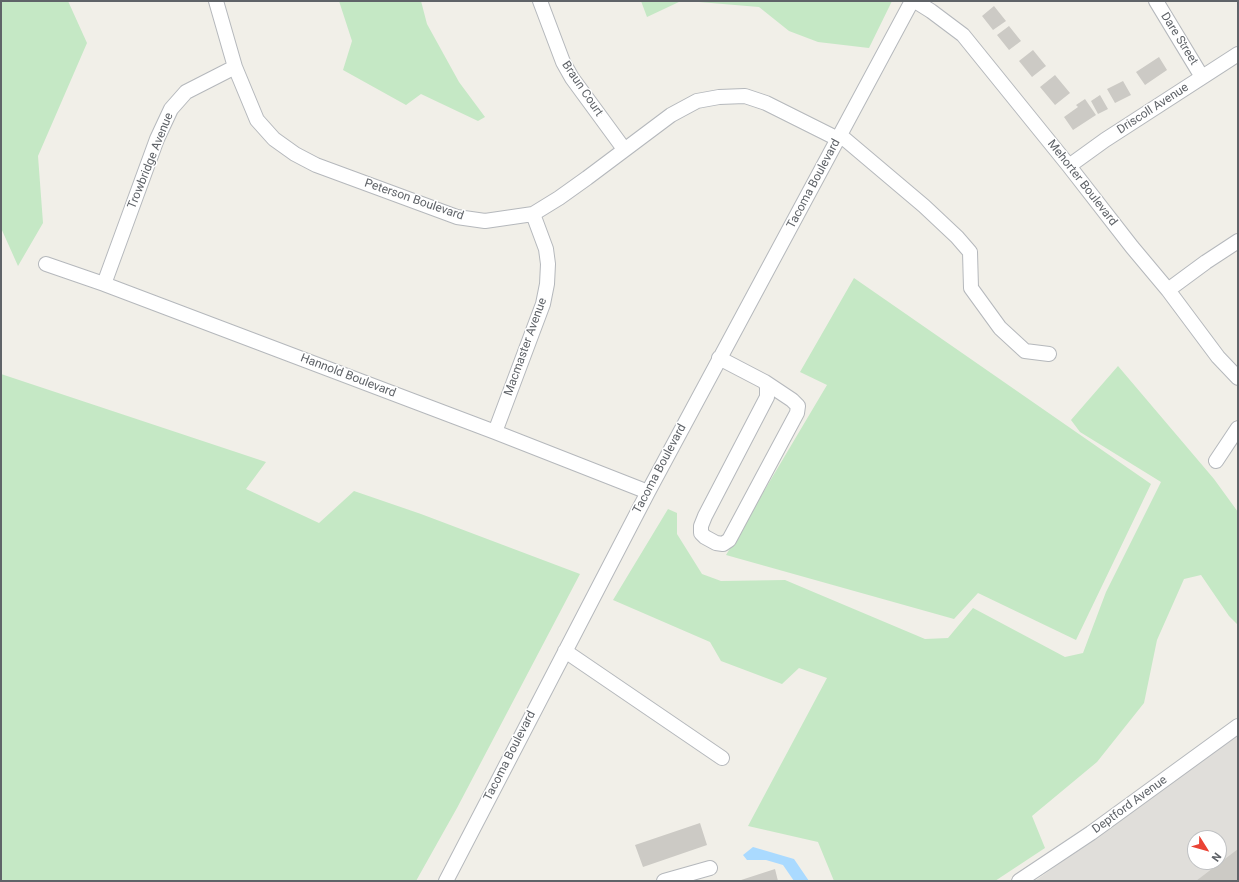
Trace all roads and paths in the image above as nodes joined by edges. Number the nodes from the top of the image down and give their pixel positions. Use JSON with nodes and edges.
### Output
{"nodes":[{"id":1,"x":216,"y":1,"type":"edge"},
{"id":2,"x":540,"y":1,"type":"edge"},
{"id":3,"x":914,"y":1,"type":"edge"},
{"id":4,"x":1156,"y":1,"type":"edge"},
{"id":5,"x":1238,"y":54,"type":"edge"},
{"id":6,"x":235,"y":67,"type":"junction"},
{"id":7,"x":1202,"y":76,"type":"junction"},
{"id":8,"x":839,"y":137,"type":"junction"},
{"id":9,"x":624,"y":149,"type":"junction"},
{"id":10,"x":1069,"y":166,"type":"junction"},
{"id":11,"x":533,"y":214,"type":"junction"},
{"id":12,"x":1238,"y":241,"type":"edge"},
{"id":13,"x":46,"y":264,"type":"dead end"},
{"id":14,"x":104,"y":284,"type":"junction"},
{"id":15,"x":1168,"y":290,"type":"junction"},
{"id":16,"x":1049,"y":354,"type":"dead end"},
{"id":17,"x":720,"y":358,"type":"junction"},
{"id":18,"x":1238,"y":378,"type":"edge"},
{"id":19,"x":765,"y":382,"type":"junction"},
{"id":20,"x":1238,"y":428,"type":"edge"},
{"id":21,"x":495,"y":432,"type":"junction"},
{"id":22,"x":1216,"y":461,"type":"dead end"},
{"id":23,"x":648,"y":492,"type":"junction"},
{"id":24,"x":565,"y":651,"type":"junction"},
{"id":25,"x":1238,"y":726,"type":"edge"},
{"id":26,"x":722,"y":758,"type":"dead end"},
{"id":27,"x":710,"y":868,"type":"dead end"},
{"id":28,"x":446,"y":881,"type":"edge"},
{"id":29,"x":664,"y":881,"type":"edge"},
{"id":30,"x":1019,"y":881,"type":"edge"}],
"edges":[{"from":1,"to":6,"type":"street","name":"Peterson Boulevard"},
{"from":2,"to":9,"type":"street","name":"Braun Court"},
{"from":3,"to":8,"type":"street","name":"Tacoma Boulevard"},
{"from":3,"to":10,"type":"street","name":"Mehorter Boulevard"},
{"from":4,"to":7,"type":"street","name":"Dare Street"},
{"from":5,"to":7,"type":"street","name":"Driscoll Avenue"},
{"from":6,"to":11,"type":"street","name":"Peterson Boulevard"},
{"from":6,"to":14,"type":"street","name":"Trowbridge Avenue"},
{"from":7,"to":10,"type":"street","name":"Driscoll Avenue"},
{"from":8,"to":9,"type":"street","name":"Peterson Boulevard"},
{"from":8,"to":16,"type":"street","name":"Peterson Boulevard"},
{"from":8,"to":17,"type":"street","name":"Tacoma Boulevard"},
{"from":9,"to":11,"type":"street","name":"Peterson Boulevard"},
{"from":10,"to":15,"type":"street","name":"Mehorter Boulevard"},
{"from":11,"to":21,"type":"street","name":"Macmaster Avenue"},
{"from":12,"to":15,"type":"street"},
{"from":13,"to":14,"type":"street","name":"Hannold Boulevard"},
{"from":14,"to":21,"type":"street","name":"Hannold Boulevard"},
{"from":15,"to":18,"type":"street","name":"Mehorter Boulevard"},
{"from":17,"to":19,"type":"street"},
{"from":17,"to":23,"type":"street","name":"Tacoma Boulevard"},
{"from":19,"to":19,"type":"street"},
{"from":20,"to":22,"type":"street"},
{"from":21,"to":23,"type":"street","name":"Hannold Boulevard"},
{"from":23,"to":24,"type":"street","name":"Tacoma Boulevard"},
{"from":24,"to":26,"type":"street"},
{"from":24,"to":28,"type":"street","name":"Tacoma Boulevard"},
{"from":25,"to":30,"type":"street","name":"Deptford Avenue"},
{"from":27,"to":29,"type":"street"}]}
